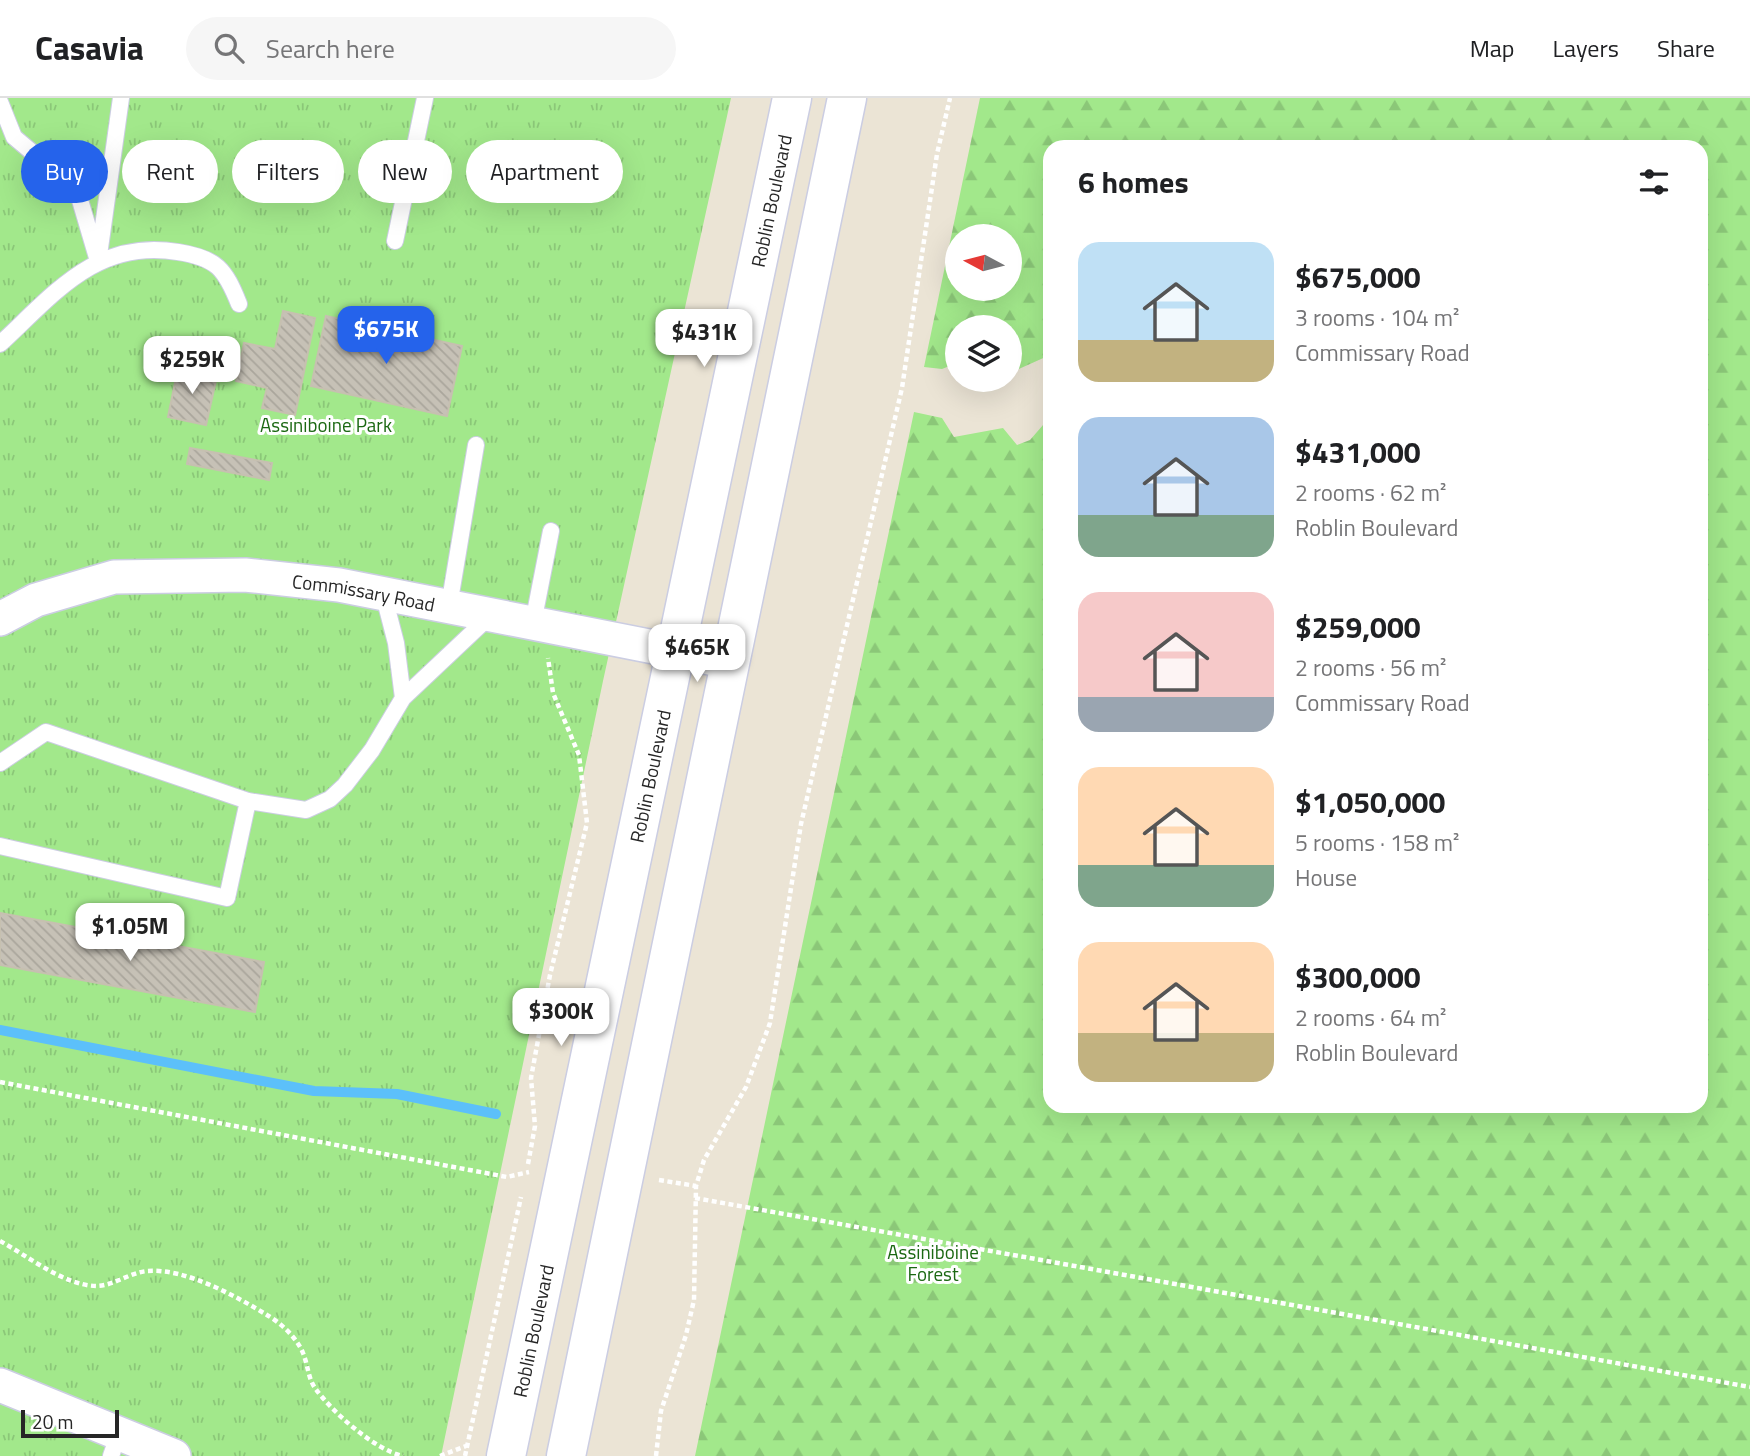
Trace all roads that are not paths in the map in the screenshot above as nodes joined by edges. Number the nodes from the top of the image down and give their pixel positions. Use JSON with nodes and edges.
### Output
{"nodes":[{"id":1,"x":121,"y":98,"type":"edge"},
{"id":2,"x":425,"y":98,"type":"edge"},
{"id":3,"x":792,"y":98,"type":"edge"},
{"id":4,"x":847,"y":98,"type":"edge"},
{"id":5,"x":0,"y":102,"type":"edge"},
{"id":6,"x":395,"y":241,"type":"dead end"},
{"id":7,"x":98,"y":261,"type":"junction"},
{"id":8,"x":239,"y":304,"type":"dead end"},
{"id":9,"x":0,"y":344,"type":"edge"},
{"id":10,"x":477,"y":445,"type":"dead end"},
{"id":11,"x":551,"y":531,"type":"dead end"},
{"id":12,"x":383,"y":593,"type":"junction"},
{"id":13,"x":449,"y":606,"type":"junction"},
{"id":14,"x":492,"y":614,"type":"junction"},
{"id":15,"x":0,"y":619,"type":"edge"},
{"id":16,"x":541,"y":625,"type":"junction"},
{"id":17,"x":675,"y":652,"type":"junction"},
{"id":18,"x":730,"y":662,"type":"junction"},
{"id":19,"x":403,"y":698,"type":"junction"},
{"id":20,"x":0,"y":763,"type":"edge"},
{"id":21,"x":248,"y":801,"type":"junction"},
{"id":22,"x":0,"y":846,"type":"edge"},
{"id":23,"x":0,"y":1385,"type":"edge"},
{"id":24,"x":115,"y":1445,"type":"edge"},
{"id":25,"x":174,"y":1456,"type":"edge"},
{"id":26,"x":506,"y":1456,"type":"edge"},
{"id":27,"x":566,"y":1456,"type":"edge"}],
"edges":[{"from":1,"to":7,"type":"lane"},
{"from":2,"to":6,"type":"lane"},
{"from":3,"to":17,"type":"main road","name":"Roblin Boulevard"},
{"from":4,"to":18,"type":"main road"},
{"from":5,"to":7,"type":"lane"},
{"from":7,"to":8,"type":"lane"},
{"from":7,"to":9,"type":"lane"},
{"from":10,"to":13,"type":"lane"},
{"from":11,"to":16,"type":"lane"},
{"from":12,"to":13,"type":"street","name":"Commissary Road"},
{"from":12,"to":15,"type":"street","name":"Commissary Road"},
{"from":12,"to":19,"type":"lane"},
{"from":13,"to":14,"type":"street","name":"Commissary Road"},
{"from":14,"to":16,"type":"street","name":"Commissary Road"},
{"from":14,"to":19,"type":"lane"},
{"from":16,"to":17,"type":"street","name":"Commissary Road"},
{"from":17,"to":18,"type":"street","name":"Commissary Road"},
{"from":17,"to":26,"type":"main road","name":"Roblin Boulevard"},
{"from":18,"to":27,"type":"main road"},
{"from":19,"to":21,"type":"lane"},
{"from":20,"to":21,"type":"lane"},
{"from":21,"to":22,"type":"lane"},
{"from":23,"to":24,"type":"street"},
{"from":24,"to":25,"type":"street"}]}
